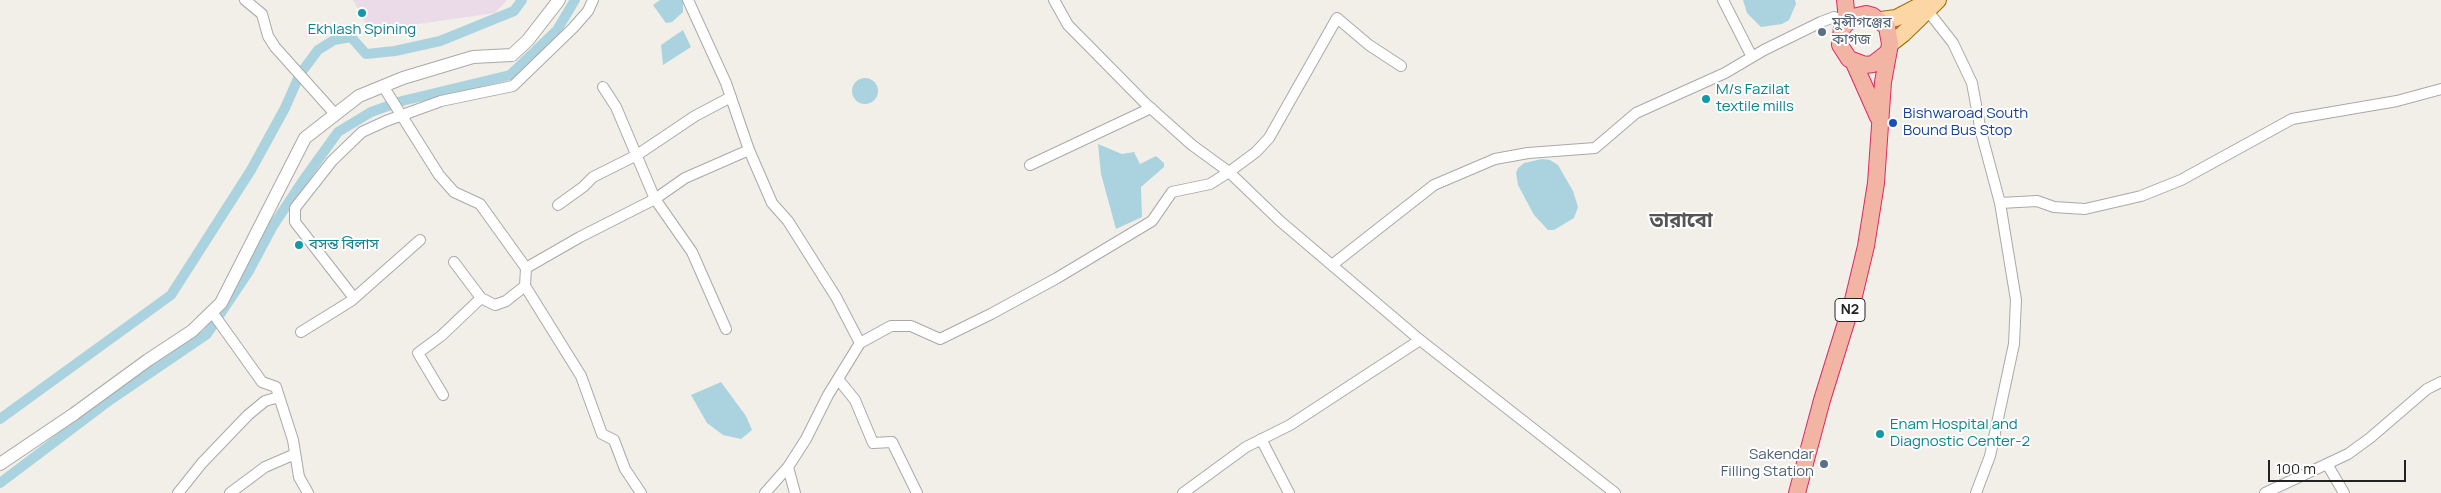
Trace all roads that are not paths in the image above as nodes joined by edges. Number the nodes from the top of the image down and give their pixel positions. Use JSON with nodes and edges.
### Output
{"nodes":[{"id":1,"x":246,"y":0,"type":"edge"},
{"id":2,"x":559,"y":0,"type":"edge"},
{"id":3,"x":593,"y":0,"type":"edge"},
{"id":4,"x":688,"y":0,"type":"edge"},
{"id":5,"x":1054,"y":0,"type":"edge"},
{"id":6,"x":1723,"y":0,"type":"edge"},
{"id":7,"x":1845,"y":0,"type":"edge"},
{"id":8,"x":1860,"y":0,"type":"edge"},
{"id":9,"x":1930,"y":4,"type":"edge"},
{"id":10,"x":1877,"y":18,"type":"junction"},
{"id":11,"x":1847,"y":21,"type":"junction"},
{"id":12,"x":1888,"y":48,"type":"junction"},
{"id":13,"x":1752,"y":57,"type":"junction"},
{"id":14,"x":1854,"y":62,"type":"junction"},
{"id":15,"x":1401,"y":66,"type":"dead end"},
{"id":16,"x":383,"y":86,"type":"junction"},
{"id":17,"x":603,"y":87,"type":"dead end"},
{"id":18,"x":2441,"y":89,"type":"edge"},
{"id":19,"x":730,"y":97,"type":"junction"},
{"id":20,"x":1151,"y":108,"type":"junction"},
{"id":21,"x":335,"y":114,"type":"junction"},
{"id":22,"x":401,"y":116,"type":"junction"},
{"id":23,"x":1880,"y":122,"type":"junction"},
{"id":24,"x":749,"y":150,"type":"junction"},
{"id":25,"x":637,"y":155,"type":"junction"},
{"id":26,"x":1030,"y":164,"type":"dead end"},
{"id":27,"x":1229,"y":172,"type":"junction"},
{"id":28,"x":655,"y":199,"type":"junction"},
{"id":29,"x":2000,"y":202,"type":"junction"},
{"id":30,"x":558,"y":205,"type":"dead end"},
{"id":31,"x":420,"y":240,"type":"dead end"},
{"id":32,"x":454,"y":262,"type":"dead end"},
{"id":33,"x":1332,"y":265,"type":"junction"},
{"id":34,"x":526,"y":268,"type":"junction"},
{"id":35,"x":525,"y":286,"type":"junction"},
{"id":36,"x":354,"y":298,"type":"junction"},
{"id":37,"x":481,"y":298,"type":"junction"},
{"id":38,"x":212,"y":312,"type":"junction"},
{"id":39,"x":726,"y":329,"type":"dead end"},
{"id":40,"x":301,"y":332,"type":"dead end"},
{"id":41,"x":1420,"y":340,"type":"junction"},
{"id":42,"x":860,"y":343,"type":"junction"},
{"id":43,"x":838,"y":380,"type":"junction"},
{"id":44,"x":2441,"y":382,"type":"edge"},
{"id":45,"x":443,"y":395,"type":"dead end"},
{"id":46,"x":279,"y":397,"type":"junction"},
{"id":47,"x":1261,"y":439,"type":"junction"},
{"id":48,"x":295,"y":454,"type":"junction"},
{"id":49,"x":0,"y":464,"type":"edge"},
{"id":50,"x":2327,"y":464,"type":"junction"},
{"id":51,"x":788,"y":467,"type":"junction"},
{"id":52,"x":178,"y":493,"type":"edge"},
{"id":53,"x":230,"y":493,"type":"edge"},
{"id":54,"x":308,"y":493,"type":"edge"},
{"id":55,"x":641,"y":493,"type":"edge"},
{"id":56,"x":765,"y":493,"type":"edge"},
{"id":57,"x":796,"y":493,"type":"edge"},
{"id":58,"x":917,"y":493,"type":"edge"},
{"id":59,"x":1183,"y":493,"type":"edge"},
{"id":60,"x":1289,"y":493,"type":"edge"},
{"id":61,"x":1615,"y":493,"type":"edge"},
{"id":62,"x":1797,"y":493,"type":"edge"},
{"id":63,"x":1976,"y":493,"type":"edge"},
{"id":64,"x":2265,"y":493,"type":"edge"},
{"id":65,"x":2344,"y":493,"type":"edge"}],
"edges":[{"from":1,"to":21,"type":"street"},
{"from":2,"to":16,"type":"street"},
{"from":3,"to":22,"type":"street"},
{"from":4,"to":19,"type":"street"},
{"from":5,"to":20,"type":"street"},
{"from":6,"to":13,"type":"street"},
{"from":7,"to":11,"type":"highway","number":"N2"},
{"from":8,"to":10,"type":"highway","number":"N2"},
{"from":9,"to":10,"type":"main road"},
{"from":9,"to":12,"type":"main road"},
{"from":9,"to":29,"type":"street"},
{"from":10,"to":11,"type":"highway"},
{"from":10,"to":12,"type":"highway","number":"N2"},
{"from":11,"to":13,"type":"street"},
{"from":11,"to":14,"type":"highway","number":"N2"},
{"from":12,"to":14,"type":"highway"},
{"from":12,"to":23,"type":"highway","number":"N2"},
{"from":13,"to":33,"type":"street"},
{"from":14,"to":23,"type":"highway","number":"N2"},
{"from":15,"to":27,"type":"street"},
{"from":16,"to":21,"type":"street"},
{"from":16,"to":22,"type":"street"},
{"from":17,"to":25,"type":"street"},
{"from":18,"to":29,"type":"street"},
{"from":19,"to":24,"type":"street"},
{"from":19,"to":25,"type":"street"},
{"from":20,"to":26,"type":"street"},
{"from":20,"to":27,"type":"street"},
{"from":21,"to":38,"type":"street"},
{"from":22,"to":34,"type":"street"},
{"from":22,"to":36,"type":"street"},
{"from":23,"to":62,"type":"highway","number":"N2"},
{"from":24,"to":28,"type":"street"},
{"from":24,"to":42,"type":"street"},
{"from":25,"to":28,"type":"street"},
{"from":25,"to":30,"type":"street"},
{"from":27,"to":33,"type":"street"},
{"from":27,"to":42,"type":"street"},
{"from":28,"to":34,"type":"street"},
{"from":28,"to":39,"type":"street"},
{"from":29,"to":63,"type":"street"},
{"from":31,"to":36,"type":"street"},
{"from":32,"to":37,"type":"street"},
{"from":33,"to":41,"type":"street"},
{"from":34,"to":35,"type":"street"},
{"from":35,"to":37,"type":"street"},
{"from":35,"to":55,"type":"street"},
{"from":36,"to":40,"type":"street"},
{"from":37,"to":45,"type":"street"},
{"from":38,"to":46,"type":"street"},
{"from":38,"to":49,"type":"street"},
{"from":41,"to":47,"type":"street"},
{"from":41,"to":61,"type":"street"},
{"from":42,"to":43,"type":"street"},
{"from":43,"to":51,"type":"street"},
{"from":43,"to":58,"type":"street"},
{"from":44,"to":50,"type":"street"},
{"from":46,"to":48,"type":"street"},
{"from":46,"to":52,"type":"street"},
{"from":47,"to":59,"type":"street"},
{"from":47,"to":60,"type":"street"},
{"from":48,"to":53,"type":"street"},
{"from":48,"to":54,"type":"street"},
{"from":50,"to":64,"type":"street"},
{"from":50,"to":65,"type":"street"},
{"from":51,"to":56,"type":"street"},
{"from":51,"to":57,"type":"street"}]}
